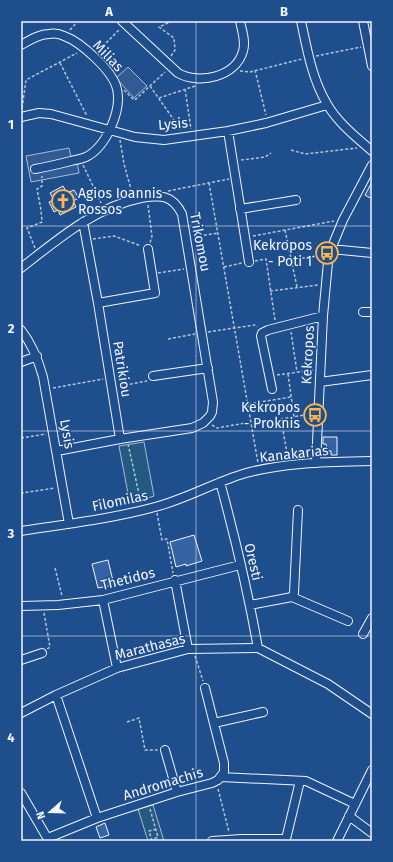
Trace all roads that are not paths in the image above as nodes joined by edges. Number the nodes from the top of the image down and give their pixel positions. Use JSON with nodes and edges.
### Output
{"nodes":[{"id":1,"x":240,"y":21,"type":"edge"},
{"id":2,"x":301,"y":21,"type":"edge"},
{"id":3,"x":363,"y":21,"type":"edge"},
{"id":4,"x":123,"y":22,"type":"edge"},
{"id":5,"x":21,"y":45,"type":"edge"},
{"id":6,"x":372,"y":66,"type":"edge"},
{"id":7,"x":327,"y":105,"type":"junction"},
{"id":8,"x":22,"y":113,"type":"edge"},
{"id":9,"x":228,"y":130,"type":"junction"},
{"id":10,"x":115,"y":131,"type":"junction"},
{"id":11,"x":369,"y":149,"type":"edge"},
{"id":12,"x":372,"y":165,"type":"edge"},
{"id":13,"x":39,"y":169,"type":"road end"},
{"id":14,"x":296,"y":200,"type":"dead end"},
{"id":15,"x":240,"y":209,"type":"junction"},
{"id":16,"x":83,"y":222,"type":"junction"},
{"id":17,"x":148,"y":249,"type":"road end"},
{"id":18,"x":330,"y":251,"type":"junction"},
{"id":19,"x":372,"y":253,"type":"edge"},
{"id":20,"x":249,"y":262,"type":"dead end"},
{"id":21,"x":21,"y":268,"type":"edge"},
{"id":22,"x":98,"y":303,"type":"junction"},
{"id":23,"x":363,"y":312,"type":"dead end"},
{"id":24,"x":372,"y":312,"type":"edge"},
{"id":25,"x":323,"y":316,"type":"junction"},
{"id":26,"x":21,"y":330,"type":"edge"},
{"id":27,"x":37,"y":356,"type":"junction"},
{"id":28,"x":21,"y":362,"type":"edge"},
{"id":29,"x":208,"y":368,"type":"junction"},
{"id":30,"x":372,"y":375,"type":"edge"},
{"id":31,"x":153,"y":376,"type":"road end"},
{"id":32,"x":320,"y":382,"type":"junction"},
{"id":33,"x":272,"y":389,"type":"dead end"},
{"id":34,"x":123,"y":439,"type":"junction"},
{"id":35,"x":57,"y":451,"type":"junction"},
{"id":36,"x":372,"y":461,"type":"edge"},
{"id":37,"x":316,"y":463,"type":"junction"},
{"id":38,"x":220,"y":482,"type":"junction"},
{"id":39,"x":298,"y":510,"type":"dead end"},
{"id":40,"x":69,"y":524,"type":"junction"},
{"id":41,"x":21,"y":532,"type":"edge"},
{"id":42,"x":240,"y":565,"type":"junction"},
{"id":43,"x":175,"y":580,"type":"junction"},
{"id":44,"x":292,"y":597,"type":"junction"},
{"id":45,"x":103,"y":600,"type":"junction"},
{"id":46,"x":250,"y":605,"type":"junction"},
{"id":47,"x":21,"y":606,"type":"edge"},
{"id":48,"x":372,"y":618,"type":"edge"},
{"id":49,"x":348,"y":621,"type":"dead end"},
{"id":50,"x":363,"y":634,"type":"dead end"},
{"id":51,"x":258,"y":648,"type":"junction"},
{"id":52,"x":190,"y":649,"type":"junction"},
{"id":53,"x":42,"y":653,"type":"road end"},
{"id":54,"x":21,"y":660,"type":"edge"},
{"id":55,"x":117,"y":668,"type":"junction"},
{"id":56,"x":205,"y":688,"type":"road end"},
{"id":57,"x":56,"y":695,"type":"junction"},
{"id":58,"x":21,"y":712,"type":"edge"},
{"id":59,"x":264,"y":712,"type":"dead end"},
{"id":60,"x":372,"y":714,"type":"edge"},
{"id":61,"x":214,"y":723,"type":"junction"},
{"id":62,"x":165,"y":750,"type":"road end"},
{"id":63,"x":372,"y":770,"type":"edge"},
{"id":64,"x":219,"y":779,"type":"junction"},
{"id":65,"x":300,"y":781,"type":"junction"},
{"id":66,"x":177,"y":792,"type":"junction"},
{"id":67,"x":21,"y":793,"type":"edge"},
{"id":68,"x":355,"y":804,"type":"junction"},
{"id":69,"x":349,"y":816,"type":"junction"},
{"id":70,"x":97,"y":818,"type":"junction"},
{"id":71,"x":372,"y":833,"type":"edge"},
{"id":72,"x":49,"y":839,"type":"edge"},
{"id":73,"x":241,"y":840,"type":"edge"},
{"id":74,"x":212,"y":841,"type":"edge"},
{"id":75,"x":337,"y":841,"type":"edge"}],
"edges":[{"from":1,"to":4,"type":"street"},
{"from":2,"to":7,"type":"street"},
{"from":3,"to":6,"type":"street"},
{"from":5,"to":10,"type":"street","name":"Milias"},
{"from":7,"to":9,"type":"street","name":"Lysis"},
{"from":7,"to":11,"type":"street"},
{"from":8,"to":10,"type":"street","name":"Lysis"},
{"from":9,"to":10,"type":"street","name":"Lysis"},
{"from":9,"to":15,"type":"street"},
{"from":10,"to":13,"type":"street","name":"Milias"},
{"from":12,"to":18,"type":"street","name":"Kekropos"},
{"from":14,"to":15,"type":"street"},
{"from":15,"to":20,"type":"street"},
{"from":16,"to":21,"type":"street"},
{"from":16,"to":22,"type":"street","name":"Patrikiou"},
{"from":16,"to":29,"type":"street","name":"Trikomou"},
{"from":17,"to":22,"type":"street"},
{"from":18,"to":19,"type":"street"},
{"from":18,"to":25,"type":"street","name":"Kekropos"},
{"from":22,"to":34,"type":"street","name":"Patrikiou"},
{"from":23,"to":24,"type":"street"},
{"from":25,"to":32,"type":"street","name":"Kekropos"},
{"from":25,"to":33,"type":"street"},
{"from":26,"to":27,"type":"street","name":"Lysis"},
{"from":27,"to":28,"type":"street"},
{"from":27,"to":35,"type":"street","name":"Lysis"},
{"from":29,"to":31,"type":"street"},
{"from":29,"to":34,"type":"street","name":"Trikomou"},
{"from":30,"to":32,"type":"street"},
{"from":32,"to":37,"type":"street","name":"Kekropos"},
{"from":34,"to":35,"type":"street"},
{"from":35,"to":40,"type":"street","name":"Lysis"},
{"from":36,"to":37,"type":"street","name":"Kanakarias"},
{"from":37,"to":38,"type":"street","name":"Kanakarias"},
{"from":38,"to":40,"type":"street","name":"Filomilas"},
{"from":38,"to":42,"type":"street","name":"Oresti"},
{"from":39,"to":44,"type":"street"},
{"from":40,"to":41,"type":"street","name":"Filomilas"},
{"from":42,"to":43,"type":"street","name":"Thetidos"},
{"from":42,"to":46,"type":"street","name":"Oresti"},
{"from":43,"to":45,"type":"street","name":"Thetidos"},
{"from":43,"to":52,"type":"street"},
{"from":44,"to":46,"type":"street"},
{"from":44,"to":49,"type":"street"},
{"from":45,"to":47,"type":"street","name":"Thetidos"},
{"from":45,"to":55,"type":"street"},
{"from":46,"to":51,"type":"street","name":"Oresti"},
{"from":48,"to":50,"type":"street"},
{"from":51,"to":52,"type":"street","name":"Marathasas"},
{"from":51,"to":60,"type":"street","name":"Marathasas"},
{"from":52,"to":55,"type":"street","name":"Marathasas"},
{"from":53,"to":54,"type":"street"},
{"from":55,"to":57,"type":"street","name":"Marathasas"},
{"from":56,"to":61,"type":"street","name":"Andromachis"},
{"from":57,"to":58,"type":"street","name":"Marathasas"},
{"from":57,"to":70,"type":"street"},
{"from":59,"to":61,"type":"street"},
{"from":61,"to":64,"type":"street","name":"Andromachis"},
{"from":62,"to":66,"type":"street"},
{"from":63,"to":68,"type":"street"},
{"from":64,"to":65,"type":"street"},
{"from":64,"to":66,"type":"street","name":"Andromachis"},
{"from":65,"to":68,"type":"street"},
{"from":65,"to":73,"type":"street"},
{"from":66,"to":70,"type":"street","name":"Andromachis"},
{"from":67,"to":72,"type":"street"},
{"from":68,"to":69,"type":"street"},
{"from":69,"to":71,"type":"street"},
{"from":69,"to":75,"type":"street"},
{"from":70,"to":72,"type":"street","name":"Andromachis"},
{"from":73,"to":74,"type":"street"}]}
